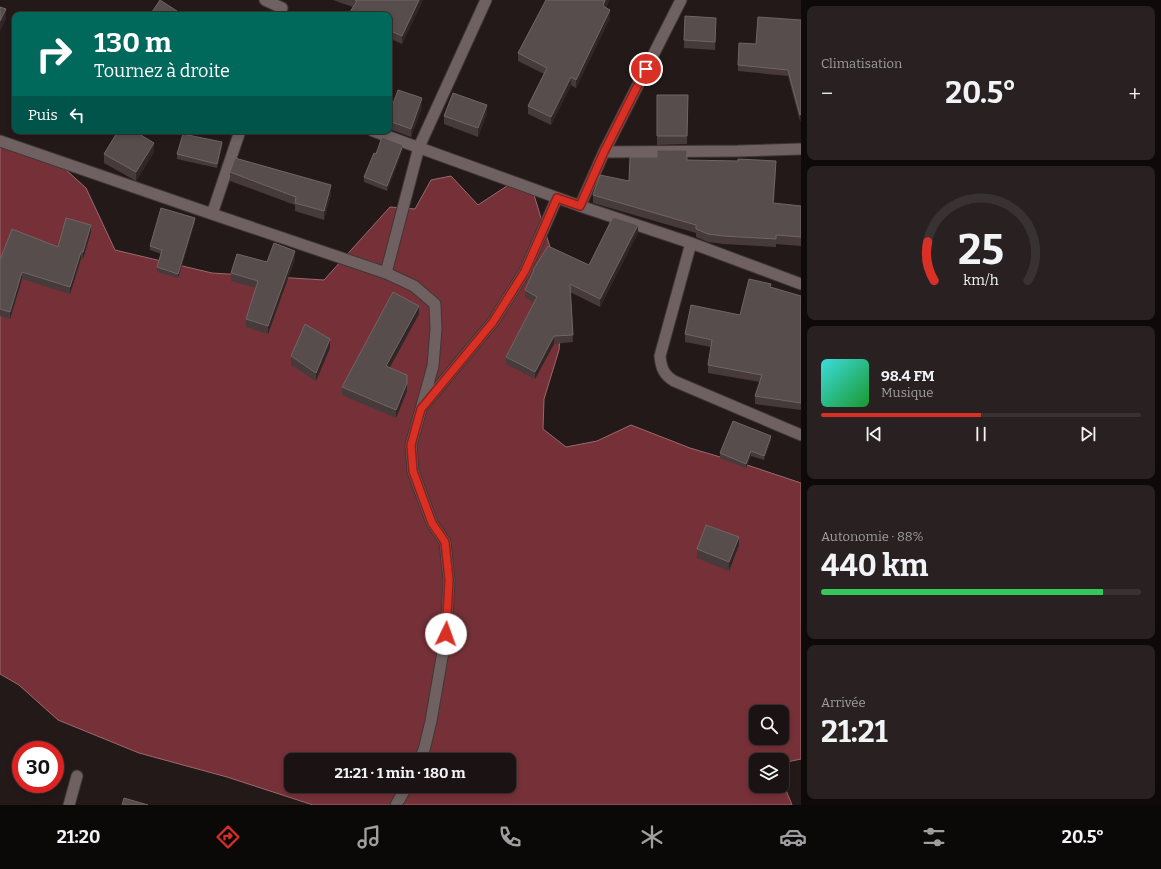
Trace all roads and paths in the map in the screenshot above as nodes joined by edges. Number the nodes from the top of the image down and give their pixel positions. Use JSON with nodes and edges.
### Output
{"nodes":[{"id":1,"x":265,"y":0,"type":"edge"},
{"id":2,"x":486,"y":0,"type":"edge"},
{"id":3,"x":681,"y":0,"type":"edge"},
{"id":4,"x":282,"y":8,"type":"edge"},
{"id":5,"x":239,"y":134,"type":"edge"},
{"id":6,"x":382,"y":134,"type":"edge"},
{"id":7,"x":0,"y":141,"type":"edge"},
{"id":8,"x":419,"y":147,"type":"junction"},
{"id":9,"x":801,"y":149,"type":"edge"},
{"id":10,"x":604,"y":152,"type":"junction"},
{"id":11,"x":557,"y":198,"type":"junction"},
{"id":12,"x":580,"y":206,"type":"junction"},
{"id":13,"x":212,"y":214,"type":"junction"},
{"id":14,"x":692,"y":243,"type":"junction"},
{"id":15,"x":386,"y":273,"type":"junction"},
{"id":16,"x":801,"y":284,"type":"edge"},
{"id":17,"x":421,"y":409,"type":"junction"},
{"id":18,"x":801,"y":435,"type":"edge"},
{"id":19,"x":422,"y":753,"type":"edge"},
{"id":20,"x":77,"y":776,"type":"dead end"},
{"id":21,"x":403,"y":793,"type":"edge"},
{"id":22,"x":69,"y":805,"type":"edge"},
{"id":23,"x":396,"y":805,"type":"edge"}],
"edges":[{"from":1,"to":4,"type":"street"},
{"from":2,"to":8,"type":"street"},
{"from":3,"to":10,"type":"street"},
{"from":5,"to":13,"type":"street"},
{"from":6,"to":8,"type":"street"},
{"from":7,"to":13,"type":"street"},
{"from":8,"to":11,"type":"street"},
{"from":8,"to":15,"type":"street"},
{"from":9,"to":10,"type":"street"},
{"from":10,"to":12,"type":"street"},
{"from":11,"to":12,"type":"street"},
{"from":11,"to":17,"type":"street"},
{"from":12,"to":14,"type":"street"},
{"from":13,"to":15,"type":"street"},
{"from":14,"to":16,"type":"street"},
{"from":14,"to":18,"type":"street"},
{"from":15,"to":17,"type":"street"},
{"from":17,"to":19,"type":"street"},
{"from":20,"to":22,"type":"street"},
{"from":21,"to":23,"type":"street"}]}
